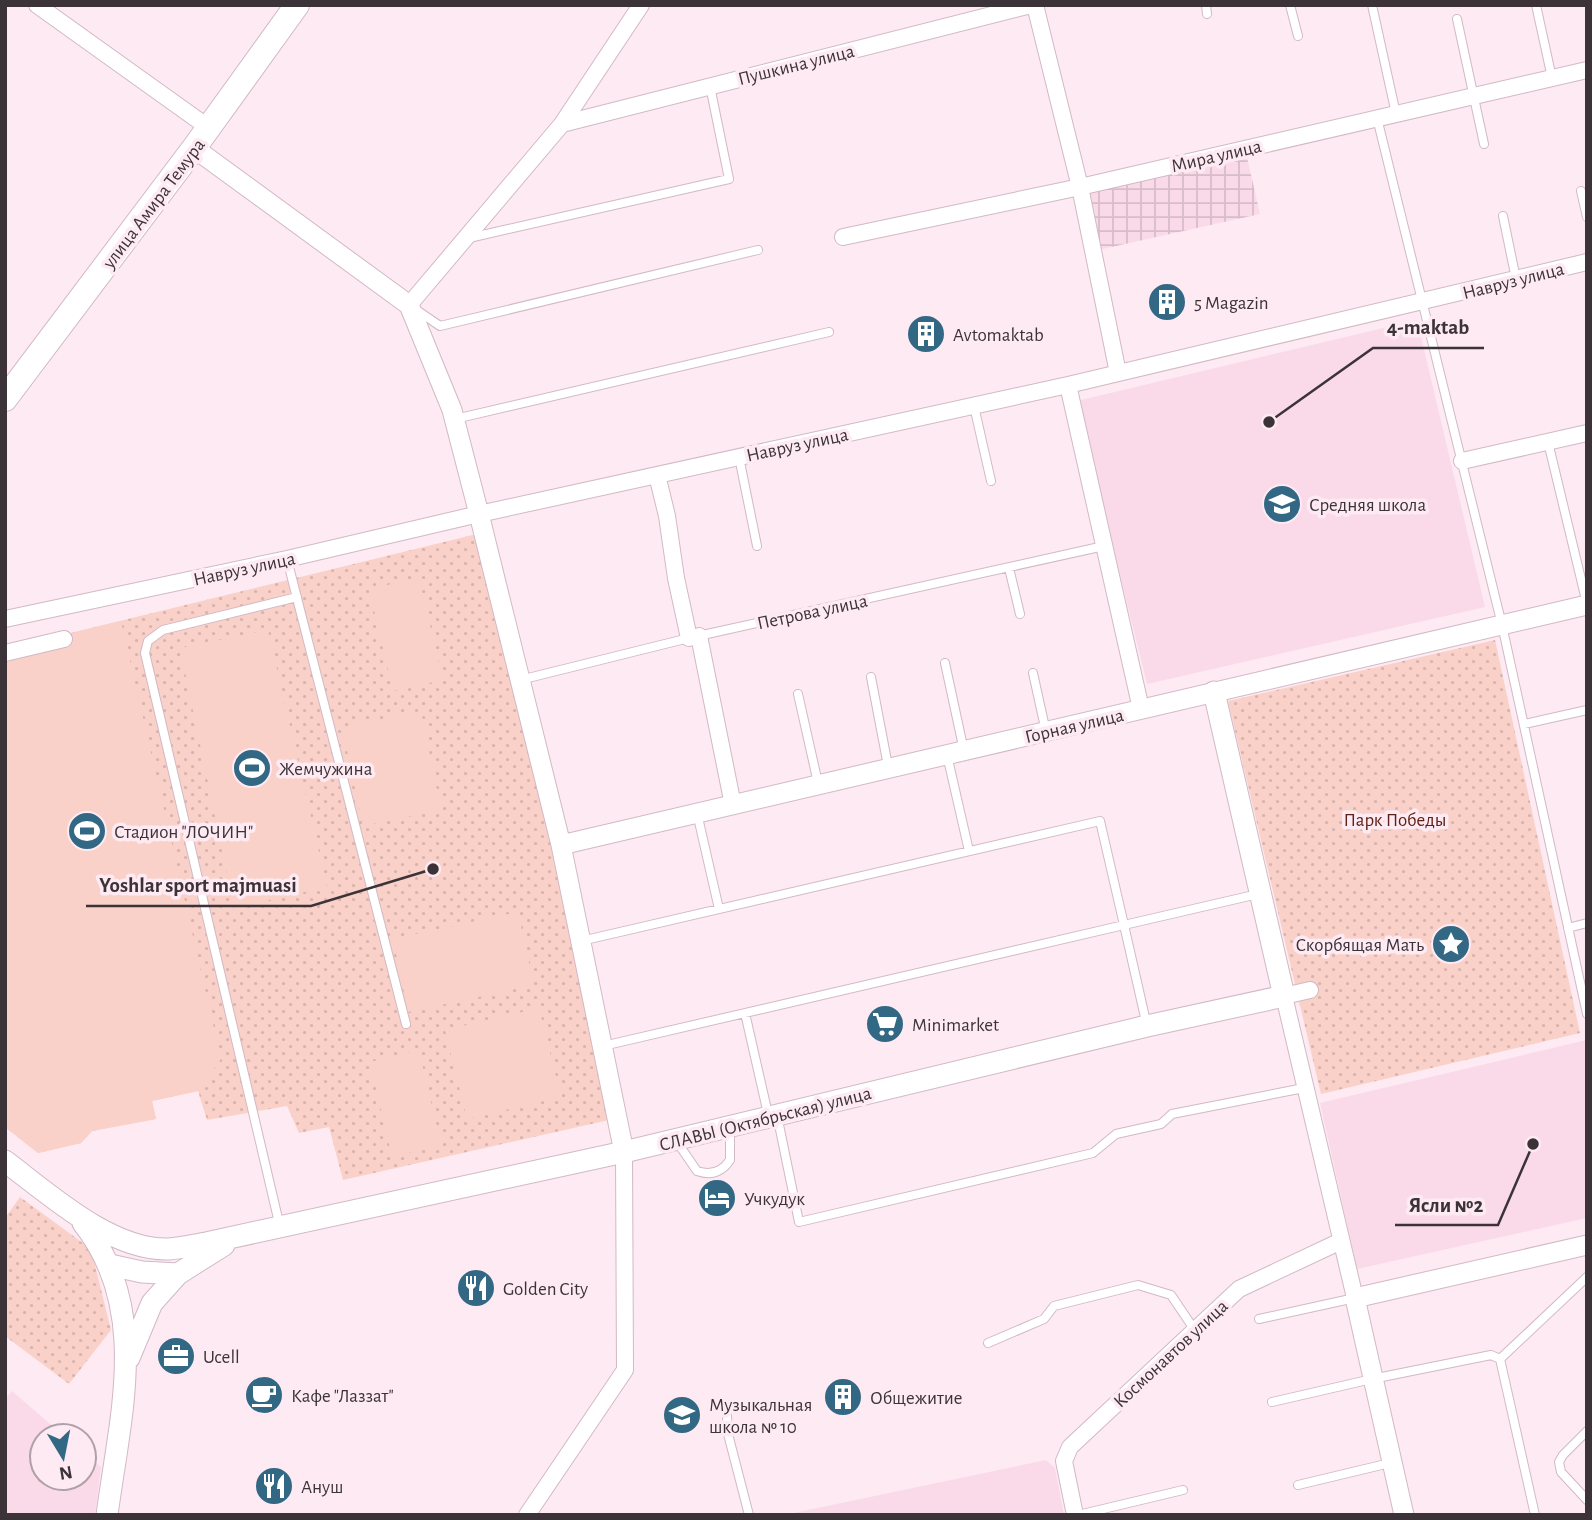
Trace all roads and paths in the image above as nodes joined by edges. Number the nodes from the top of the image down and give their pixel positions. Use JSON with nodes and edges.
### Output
{"nodes":[{"id":1,"x":37,"y":5,"type":"edge"},
{"id":2,"x":297,"y":5,"type":"edge"},
{"id":3,"x":640,"y":5,"type":"edge"},
{"id":4,"x":1033,"y":5,"type":"edge"},
{"id":5,"x":1290,"y":5,"type":"edge"},
{"id":6,"x":1372,"y":5,"type":"edge"},
{"id":7,"x":1536,"y":5,"type":"edge"},
{"id":8,"x":1457,"y":19,"type":"dead end"},
{"id":9,"x":1297,"y":36,"type":"dead end"},
{"id":10,"x":1587,"y":70,"type":"edge"},
{"id":11,"x":1552,"y":78,"type":"junction"},
{"id":12,"x":710,"y":86,"type":"junction"},
{"id":13,"x":1474,"y":96,"type":"junction"},
{"id":14,"x":1396,"y":114,"type":"junction"},
{"id":15,"x":1377,"y":118,"type":"junction"},
{"id":16,"x":562,"y":124,"type":"junction"},
{"id":17,"x":209,"y":128,"type":"junction"},
{"id":18,"x":1484,"y":144,"type":"dead end"},
{"id":19,"x":194,"y":148,"type":"junction"},
{"id":20,"x":1080,"y":187,"type":"junction"},
{"id":21,"x":1581,"y":191,"type":"dead end"},
{"id":22,"x":1503,"y":216,"type":"dead end"},
{"id":23,"x":1587,"y":217,"type":"edge"},
{"id":24,"x":844,"y":237,"type":"dead end"},
{"id":25,"x":463,"y":240,"type":"junction"},
{"id":26,"x":758,"y":250,"type":"dead end"},
{"id":27,"x":1587,"y":262,"type":"edge"},
{"id":28,"x":1516,"y":279,"type":"junction"},
{"id":29,"x":1423,"y":302,"type":"junction"},
{"id":30,"x":408,"y":305,"type":"junction"},
{"id":31,"x":829,"y":332,"type":"dead end"},
{"id":32,"x":1118,"y":373,"type":"junction"},
{"id":33,"x":1068,"y":385,"type":"junction"},
{"id":34,"x":5,"y":399,"type":"edge"},
{"id":35,"x":974,"y":406,"type":"junction"},
{"id":36,"x":455,"y":419,"type":"junction"},
{"id":37,"x":1587,"y":433,"type":"edge"},
{"id":38,"x":1548,"y":442,"type":"junction"},
{"id":39,"x":739,"y":457,"type":"junction"},
{"id":40,"x":1462,"y":461,"type":"junction"},
{"id":41,"x":657,"y":475,"type":"junction"},
{"id":42,"x":991,"y":481,"type":"dead end"},
{"id":43,"x":479,"y":514,"type":"junction"},
{"id":44,"x":757,"y":546,"type":"dead end"},
{"id":45,"x":1104,"y":546,"type":"junction"},
{"id":46,"x":287,"y":559,"type":"junction"},
{"id":47,"x":1009,"y":568,"type":"junction"},
{"id":48,"x":297,"y":597,"type":"junction"},
{"id":49,"x":1587,"y":604,"type":"edge"},
{"id":50,"x":1020,"y":614,"type":"dead end"},
{"id":51,"x":5,"y":619,"type":"edge"},
{"id":52,"x":1502,"y":625,"type":"junction"},
{"id":53,"x":694,"y":637,"type":"junction"},
{"id":54,"x":64,"y":639,"type":"dead end"},
{"id":55,"x":5,"y":653,"type":"edge"},
{"id":56,"x":944,"y":663,"type":"dead end"},
{"id":57,"x":1033,"y":673,"type":"dead end"},
{"id":58,"x":870,"y":677,"type":"dead end"},
{"id":59,"x":520,"y":680,"type":"junction"},
{"id":60,"x":1214,"y":692,"type":"junction"},
{"id":61,"x":798,"y":694,"type":"dead end"},
{"id":62,"x":1141,"y":709,"type":"junction"},
{"id":63,"x":1587,"y":710,"type":"edge"},
{"id":64,"x":1524,"y":724,"type":"junction"},
{"id":65,"x":1046,"y":732,"type":"junction"},
{"id":66,"x":955,"y":753,"type":"junction"},
{"id":67,"x":889,"y":768,"type":"junction"},
{"id":68,"x":818,"y":785,"type":"junction"},
{"id":69,"x":733,"y":805,"type":"junction"},
{"id":70,"x":697,"y":813,"type":"junction"},
{"id":71,"x":561,"y":845,"type":"junction"},
{"id":72,"x":969,"y":851,"type":"junction"},
{"id":73,"x":1260,"y":894,"type":"junction"},
{"id":74,"x":719,"y":909,"type":"junction"},
{"id":75,"x":1587,"y":923,"type":"edge"},
{"id":76,"x":1124,"y":925,"type":"junction"},
{"id":77,"x":1568,"y":928,"type":"junction"},
{"id":78,"x":581,"y":941,"type":"junction"},
{"id":79,"x":1310,"y":990,"type":"dead end"},
{"id":80,"x":1284,"y":996,"type":"junction"},
{"id":81,"x":745,"y":1013,"type":"junction"},
{"id":82,"x":1587,"y":1014,"type":"edge"},
{"id":83,"x":406,"y":1024,"type":"dead end"},
{"id":84,"x":1147,"y":1026,"type":"junction"},
{"id":85,"x":602,"y":1046,"type":"junction"},
{"id":86,"x":1304,"y":1088,"type":"junction"},
{"id":87,"x":773,"y":1116,"type":"junction"},
{"id":88,"x":730,"y":1126,"type":"junction"},
{"id":89,"x":676,"y":1140,"type":"junction"},
{"id":90,"x":624,"y":1152,"type":"junction"},
{"id":91,"x":5,"y":1161,"type":"edge"},
{"id":92,"x":72,"y":1211,"type":"junction"},
{"id":93,"x":281,"y":1227,"type":"junction"},
{"id":94,"x":246,"y":1234,"type":"junction"},
{"id":95,"x":123,"y":1241,"type":"junction"},
{"id":96,"x":1341,"y":1241,"type":"junction"},
{"id":97,"x":1587,"y":1245,"type":"edge"},
{"id":98,"x":167,"y":1249,"type":"junction"},
{"id":99,"x":110,"y":1265,"type":"junction"},
{"id":100,"x":142,"y":1272,"type":"junction"},
{"id":101,"x":178,"y":1274,"type":"junction"},
{"id":102,"x":1587,"y":1277,"type":"edge"},
{"id":103,"x":1355,"y":1297,"type":"junction"},
{"id":104,"x":120,"y":1298,"type":"junction"},
{"id":105,"x":152,"y":1303,"type":"junction"},
{"id":106,"x":1259,"y":1319,"type":"dead end"},
{"id":107,"x":1194,"y":1329,"type":"junction"},
{"id":108,"x":988,"y":1343,"type":"dead end"},
{"id":109,"x":1500,"y":1359,"type":"junction"},
{"id":110,"x":127,"y":1364,"type":"junction"},
{"id":111,"x":1372,"y":1379,"type":"junction"},
{"id":112,"x":1272,"y":1402,"type":"dead end"},
{"id":113,"x":727,"y":1416,"type":"dead end"},
{"id":114,"x":1587,"y":1431,"type":"edge"},
{"id":115,"x":1392,"y":1463,"type":"junction"},
{"id":116,"x":1298,"y":1485,"type":"dead end"},
{"id":117,"x":1183,"y":1490,"type":"dead end"},
{"id":118,"x":1587,"y":1500,"type":"edge"},
{"id":119,"x":107,"y":1515,"type":"edge"},
{"id":120,"x":527,"y":1515,"type":"edge"},
{"id":121,"x":749,"y":1515,"type":"edge"},
{"id":122,"x":1076,"y":1515,"type":"edge"},
{"id":123,"x":1404,"y":1515,"type":"edge"},
{"id":124,"x":1535,"y":1515,"type":"edge"}],
"edges":[{"from":1,"to":17,"type":"street"},
{"from":2,"to":17,"type":"main road","name":"улица Амира Темура"},
{"from":3,"to":16,"type":"street"},
{"from":4,"to":12,"type":"street","name":"Пушкина улица"},
{"from":4,"to":20,"type":"street"},
{"from":5,"to":9,"type":"lane"},
{"from":6,"to":14,"type":"lane"},
{"from":7,"to":11,"type":"lane"},
{"from":8,"to":13,"type":"lane"},
{"from":10,"to":11,"type":"street","name":"Мира улица"},
{"from":11,"to":13,"type":"street","name":"Мира улица"},
{"from":12,"to":16,"type":"street","name":"Пушкина улица"},
{"from":12,"to":25,"type":"lane"},
{"from":13,"to":14,"type":"street","name":"Мира улица"},
{"from":13,"to":18,"type":"lane"},
{"from":14,"to":15,"type":"street","name":"Мира улица"},
{"from":15,"to":20,"type":"street","name":"Мира улица"},
{"from":15,"to":29,"type":"lane"},
{"from":16,"to":25,"type":"street"},
{"from":17,"to":19,"type":"main road","name":"улица Амира Темура"},
{"from":19,"to":30,"type":"street"},
{"from":19,"to":34,"type":"main road","name":"улица Амира Темура"},
{"from":20,"to":24,"type":"street","name":"Мира улица"},
{"from":20,"to":32,"type":"street"},
{"from":21,"to":23,"type":"lane"},
{"from":22,"to":28,"type":"lane"},
{"from":25,"to":30,"type":"street"},
{"from":26,"to":30,"type":"lane"},
{"from":27,"to":28,"type":"street","name":"Навруз улица"},
{"from":28,"to":29,"type":"street","name":"Навруз улица"},
{"from":29,"to":32,"type":"street","name":"Навруз улица"},
{"from":29,"to":40,"type":"lane"},
{"from":30,"to":36,"type":"street"},
{"from":31,"to":36,"type":"lane"},
{"from":32,"to":33,"type":"street","name":"Навруз улица"},
{"from":33,"to":35,"type":"street","name":"Навруз улица"},
{"from":33,"to":45,"type":"street"},
{"from":35,"to":39,"type":"street","name":"Навруз улица"},
{"from":35,"to":42,"type":"lane"},
{"from":36,"to":43,"type":"street"},
{"from":37,"to":38,"type":"street"},
{"from":38,"to":40,"type":"street"},
{"from":38,"to":49,"type":"lane"},
{"from":39,"to":41,"type":"street","name":"Навруз улица"},
{"from":39,"to":44,"type":"lane"},
{"from":40,"to":52,"type":"lane"},
{"from":41,"to":43,"type":"street","name":"Навруз улица"},
{"from":41,"to":53,"type":"street"},
{"from":43,"to":46,"type":"street","name":"Навруз улица"},
{"from":43,"to":59,"type":"street"},
{"from":45,"to":47,"type":"lane","name":"Петрова улица"},
{"from":45,"to":62,"type":"street"},
{"from":46,"to":48,"type":"lane"},
{"from":46,"to":51,"type":"street","name":"Навруз улица"},
{"from":47,"to":50,"type":"lane"},
{"from":47,"to":53,"type":"lane","name":"Петрова улица"},
{"from":48,"to":83,"type":"lane"},
{"from":48,"to":93,"type":"lane"},
{"from":49,"to":52,"type":"street","name":"Горная улица"},
{"from":52,"to":60,"type":"street","name":"Горная улица"},
{"from":52,"to":64,"type":"lane"},
{"from":53,"to":59,"type":"lane","name":"Петрова улица"},
{"from":53,"to":69,"type":"street"},
{"from":54,"to":55,"type":"street"},
{"from":56,"to":66,"type":"lane"},
{"from":57,"to":65,"type":"lane"},
{"from":58,"to":67,"type":"lane"},
{"from":59,"to":71,"type":"street"},
{"from":60,"to":62,"type":"street","name":"Горная улица"},
{"from":60,"to":73,"type":"main road"},
{"from":61,"to":68,"type":"lane"},
{"from":62,"to":65,"type":"street","name":"Горная улица"},
{"from":63,"to":64,"type":"lane"},
{"from":64,"to":77,"type":"lane"},
{"from":65,"to":66,"type":"street","name":"Горная улица"},
{"from":66,"to":67,"type":"street","name":"Горная улица"},
{"from":66,"to":72,"type":"lane"},
{"from":67,"to":68,"type":"street","name":"Горная улица"},
{"from":68,"to":69,"type":"street","name":"Горная улица"},
{"from":69,"to":70,"type":"street","name":"Горная улица"},
{"from":70,"to":71,"type":"street","name":"Горная улица"},
{"from":70,"to":74,"type":"lane"},
{"from":71,"to":78,"type":"street"},
{"from":72,"to":74,"type":"lane"},
{"from":72,"to":76,"type":"lane"},
{"from":73,"to":76,"type":"lane"},
{"from":73,"to":80,"type":"main road"},
{"from":74,"to":78,"type":"lane"},
{"from":75,"to":77,"type":"lane"},
{"from":76,"to":81,"type":"lane"},
{"from":76,"to":84,"type":"lane"},
{"from":77,"to":82,"type":"lane"},
{"from":78,"to":85,"type":"street"},
{"from":79,"to":80,"type":"street"},
{"from":80,"to":84,"type":"main road","name":"СЛАВЫ (Октябрьская) улица"},
{"from":80,"to":86,"type":"street"},
{"from":81,"to":85,"type":"lane"},
{"from":81,"to":87,"type":"lane"},
{"from":84,"to":87,"type":"main road","name":"СЛАВЫ (Октябрьская) улица"},
{"from":85,"to":90,"type":"street"},
{"from":86,"to":87,"type":"lane"},
{"from":86,"to":96,"type":"street"},
{"from":87,"to":88,"type":"main road","name":"СЛАВЫ (Октябрьская) улица"},
{"from":88,"to":89,"type":"main road","name":"СЛАВЫ (Октябрьская) улица"},
{"from":88,"to":89,"type":"lane"},
{"from":89,"to":90,"type":"main road","name":"СЛАВЫ (Октябрьская) улица"},
{"from":90,"to":93,"type":"main road","name":"СЛАВЫ (Октябрьская) улица"},
{"from":90,"to":120,"type":"street"},
{"from":91,"to":92,"type":"main road"},
{"from":92,"to":95,"type":"main road"},
{"from":92,"to":99,"type":"main road"},
{"from":93,"to":94,"type":"main road","name":"СЛАВЫ (Октябрьская) улица"},
{"from":94,"to":98,"type":"main road","name":"СЛАВЫ (Октябрьская) улица"},
{"from":94,"to":101,"type":"main road"},
{"from":95,"to":98,"type":"main road"},
{"from":95,"to":100,"type":"main road"},
{"from":96,"to":103,"type":"street"},
{"from":96,"to":107,"type":"street","name":"Космонавтов улица"},
{"from":97,"to":103,"type":"street"},
{"from":98,"to":100,"type":"main road"},
{"from":99,"to":100,"type":"main road"},
{"from":99,"to":104,"type":"main road"},
{"from":100,"to":101,"type":"main road"},
{"from":100,"to":104,"type":"main road"},
{"from":100,"to":105,"type":"main road"},
{"from":101,"to":105,"type":"main road"},
{"from":102,"to":109,"type":"lane"},
{"from":103,"to":106,"type":"lane"},
{"from":103,"to":111,"type":"street"},
{"from":104,"to":110,"type":"main road"},
{"from":105,"to":110,"type":"main road"},
{"from":107,"to":108,"type":"lane"},
{"from":107,"to":122,"type":"street","name":"Космонавтов улица"},
{"from":109,"to":111,"type":"lane"},
{"from":109,"to":124,"type":"lane"},
{"from":110,"to":119,"type":"main road"},
{"from":111,"to":112,"type":"lane"},
{"from":111,"to":115,"type":"street"},
{"from":113,"to":121,"type":"lane"},
{"from":114,"to":118,"type":"lane"},
{"from":115,"to":116,"type":"lane"},
{"from":115,"to":123,"type":"street"},
{"from":117,"to":122,"type":"lane"}]}
